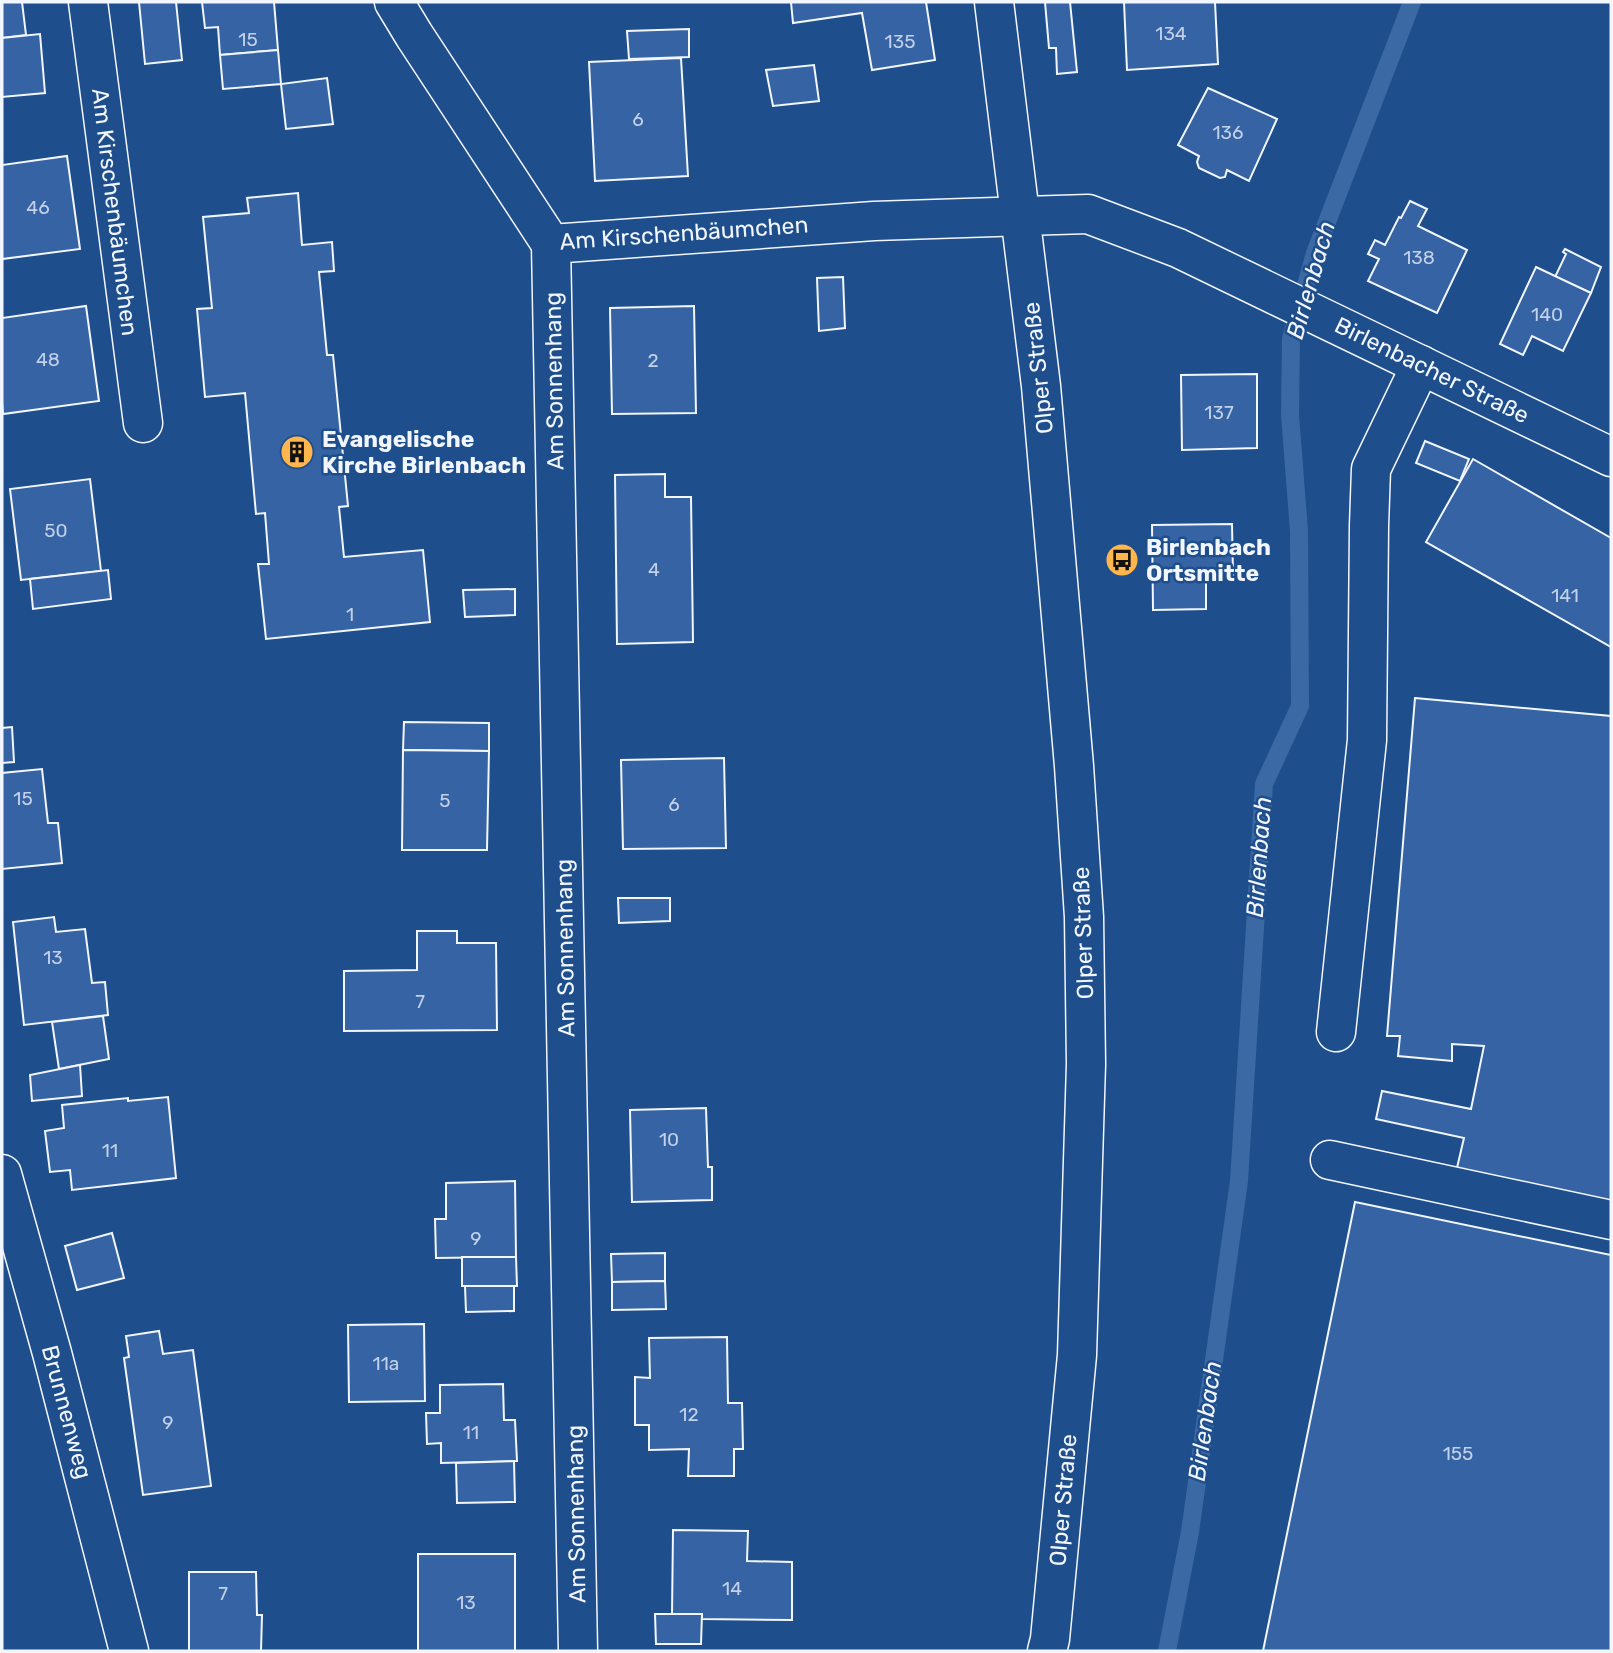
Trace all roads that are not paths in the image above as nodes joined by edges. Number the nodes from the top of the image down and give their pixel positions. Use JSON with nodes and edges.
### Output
{"nodes":[{"id":1,"x":88,"y":2,"type":"edge"},
{"id":2,"x":394,"y":2,"type":"edge"},
{"id":3,"x":994,"y":2,"type":"edge"},
{"id":4,"x":1021,"y":217,"type":"junction"},
{"id":5,"x":551,"y":244,"type":"junction"},
{"id":6,"x":1421,"y":365,"type":"junction"},
{"id":7,"x":143,"y":423,"type":"dead end"},
{"id":8,"x":1611,"y":457,"type":"edge"},
{"id":9,"x":1336,"y":1032,"type":"dead end"},
{"id":10,"x":1330,"y":1160,"type":"dead end"},
{"id":11,"x":2,"y":1174,"type":"edge"},
{"id":12,"x":1611,"y":1220,"type":"edge"},
{"id":13,"x":129,"y":1651,"type":"edge"},
{"id":14,"x":578,"y":1651,"type":"edge"},
{"id":15,"x":1047,"y":1651,"type":"edge"}],
"edges":[{"from":1,"to":7,"type":"street","name":"Am Kirschenbäumchen"},
{"from":2,"to":5,"type":"street","name":"Am Kirschenbäumchen"},
{"from":3,"to":4,"type":"street"},
{"from":4,"to":5,"type":"street","name":"Am Kirschenbäumchen"},
{"from":4,"to":6,"type":"street","name":"Birlenbacher Straße"},
{"from":4,"to":15,"type":"street","name":"Olper Straße"},
{"from":5,"to":14,"type":"street","name":"Am Sonnenhang"},
{"from":6,"to":8,"type":"street","name":"Birlenbacher Straße"},
{"from":6,"to":9,"type":"street"},
{"from":10,"to":12,"type":"street"},
{"from":11,"to":13,"type":"street","name":"Brunnenweg"}]}
